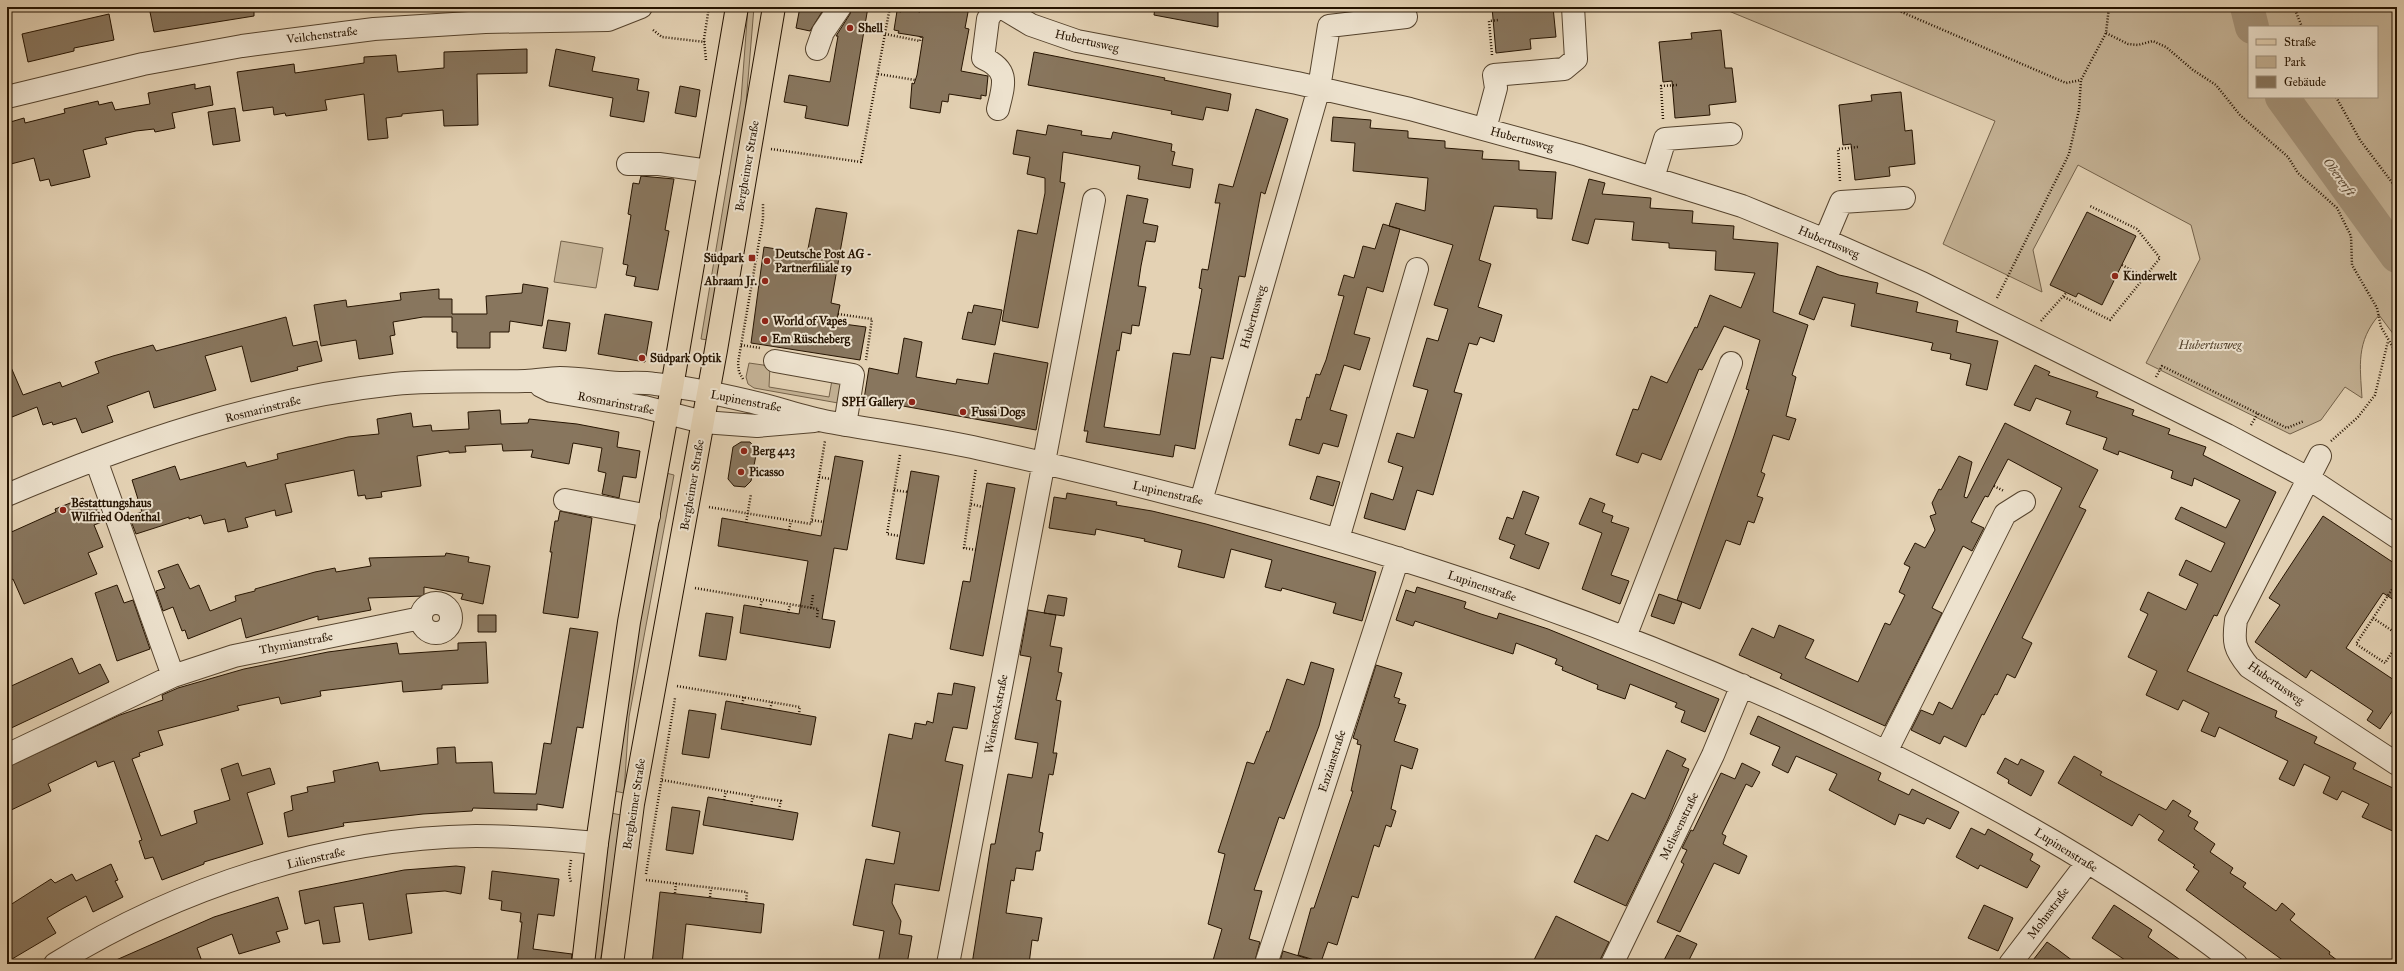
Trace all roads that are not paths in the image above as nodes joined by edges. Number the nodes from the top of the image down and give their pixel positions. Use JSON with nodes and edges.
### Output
{"nodes":[{"id":1,"x":641,"y":7,"type":"edge"},
{"id":2,"x":737,"y":7,"type":"edge"},
{"id":3,"x":774,"y":7,"type":"edge"},
{"id":4,"x":840,"y":7,"type":"edge"},
{"id":5,"x":995,"y":7,"type":"edge"},
{"id":6,"x":1001,"y":7,"type":"edge"},
{"id":7,"x":1573,"y":7,"type":"edge"},
{"id":8,"x":1406,"y":17,"type":"dead end"},
{"id":9,"x":817,"y":49,"type":"dead end"},
{"id":10,"x":1319,"y":88,"type":"junction"},
{"id":11,"x":7,"y":97,"type":"edge"},
{"id":12,"x":998,"y":109,"type":"dead end"},
{"id":13,"x":1485,"y":129,"type":"junction"},
{"id":14,"x":1731,"y":134,"type":"dead end"},
{"id":15,"x":628,"y":164,"type":"dead end"},
{"id":16,"x":709,"y":171,"type":"junction"},
{"id":17,"x":1653,"y":178,"type":"junction"},
{"id":18,"x":1904,"y":198,"type":"dead end"},
{"id":19,"x":1094,"y":200,"type":"dead end"},
{"id":20,"x":1825,"y":240,"type":"junction"},
{"id":21,"x":1417,"y":269,"type":"dead end"},
{"id":22,"x":775,"y":361,"type":"dead end"},
{"id":23,"x":1731,"y":363,"type":"dead end"},
{"id":24,"x":531,"y":381,"type":"junction"},
{"id":25,"x":672,"y":387,"type":"junction"},
{"id":26,"x":708,"y":393,"type":"junction"},
{"id":27,"x":668,"y":413,"type":"junction"},
{"id":28,"x":704,"y":422,"type":"junction"},
{"id":29,"x":831,"y":422,"type":"junction"},
{"id":30,"x":2320,"y":456,"type":"road end"},
{"id":31,"x":96,"y":460,"type":"junction"},
{"id":32,"x":1044,"y":464,"type":"junction"},
{"id":33,"x":2308,"y":478,"type":"junction"},
{"id":34,"x":7,"y":495,"type":"edge"},
{"id":35,"x":565,"y":500,"type":"dead end"},
{"id":36,"x":1201,"y":500,"type":"junction"},
{"id":37,"x":2024,"y":502,"type":"dead end"},
{"id":38,"x":649,"y":516,"type":"junction"},
{"id":39,"x":2397,"y":537,"type":"edge"},
{"id":40,"x":1338,"y":540,"type":"junction"},
{"id":41,"x":1398,"y":558,"type":"junction"},
{"id":42,"x":421,"y":618,"type":"dead end"},
{"id":43,"x":1625,"y":637,"type":"junction"},
{"id":44,"x":173,"y":676,"type":"junction"},
{"id":45,"x":1742,"y":685,"type":"junction"},
{"id":46,"x":1886,"y":752,"type":"junction"},
{"id":47,"x":7,"y":755,"type":"edge"},
{"id":48,"x":2397,"y":764,"type":"edge"},
{"id":49,"x":597,"y":842,"type":"junction"},
{"id":50,"x":2087,"y":863,"type":"junction"},
{"id":51,"x":55,"y":964,"type":"edge"},
{"id":52,"x":583,"y":964,"type":"edge"},
{"id":53,"x":612,"y":964,"type":"edge"},
{"id":54,"x":948,"y":964,"type":"edge"},
{"id":55,"x":1266,"y":964,"type":"edge"},
{"id":56,"x":1612,"y":964,"type":"edge"},
{"id":57,"x":2010,"y":964,"type":"edge"},
{"id":58,"x":2236,"y":964,"type":"edge"}],
"edges":[{"from":1,"to":11,"type":"street","name":"Veilchenstraße"},
{"from":2,"to":16,"type":"main road"},
{"from":3,"to":26,"type":"main road","name":"Bergheimer Straße"},
{"from":4,"to":9,"type":"street"},
{"from":5,"to":12,"type":"street"},
{"from":6,"to":10,"type":"street","name":"Hubertusweg"},
{"from":7,"to":13,"type":"street"},
{"from":8,"to":10,"type":"street"},
{"from":10,"to":13,"type":"street","name":"Hubertusweg"},
{"from":10,"to":36,"type":"street","name":"Hubertusweg"},
{"from":13,"to":17,"type":"street","name":"Hubertusweg"},
{"from":14,"to":17,"type":"street"},
{"from":15,"to":16,"type":"street"},
{"from":16,"to":25,"type":"main road"},
{"from":17,"to":20,"type":"street","name":"Hubertusweg"},
{"from":18,"to":20,"type":"street"},
{"from":19,"to":32,"type":"street"},
{"from":20,"to":33,"type":"street","name":"Hubertusweg"},
{"from":21,"to":40,"type":"street"},
{"from":22,"to":29,"type":"street"},
{"from":23,"to":43,"type":"street"},
{"from":24,"to":25,"type":"street","name":"Rosmarinstraße"},
{"from":24,"to":27,"type":"street","name":"Rosmarinstraße"},
{"from":24,"to":31,"type":"street","name":"Rosmarinstraße"},
{"from":25,"to":26,"type":"street","name":"Lupinenstraße"},
{"from":25,"to":27,"type":"main road"},
{"from":26,"to":28,"type":"main road","name":"Bergheimer Straße"},
{"from":26,"to":29,"type":"street","name":"Lupinenstraße"},
{"from":27,"to":28,"type":"street","name":"Rosmarinstraße"},
{"from":27,"to":38,"type":"main road"},
{"from":28,"to":29,"type":"street","name":"Lupinenstraße"},
{"from":28,"to":53,"type":"main road","name":"Bergheimer Straße"},
{"from":29,"to":32,"type":"street","name":"Lupinenstraße"},
{"from":30,"to":33,"type":"street","name":"Hubertusweg"},
{"from":31,"to":34,"type":"street","name":"Rosmarinstraße"},
{"from":31,"to":44,"type":"street"},
{"from":32,"to":36,"type":"street","name":"Lupinenstraße"},
{"from":32,"to":54,"type":"street","name":"Weinstockstraße"},
{"from":33,"to":39,"type":"street","name":"Hubertusweg"},
{"from":33,"to":48,"type":"street","name":"Hubertusweg"},
{"from":35,"to":38,"type":"street"},
{"from":36,"to":40,"type":"street","name":"Lupinenstraße"},
{"from":37,"to":46,"type":"street"},
{"from":38,"to":49,"type":"main road"},
{"from":40,"to":41,"type":"street","name":"Lupinenstraße"},
{"from":41,"to":43,"type":"street","name":"Lupinenstraße"},
{"from":41,"to":55,"type":"street","name":"Enzianstraße"},
{"from":42,"to":44,"type":"street","name":"Thymianstraße"},
{"from":43,"to":45,"type":"street","name":"Lupinenstraße"},
{"from":44,"to":47,"type":"street","name":"Thymianstraße"},
{"from":45,"to":46,"type":"street","name":"Lupinenstraße"},
{"from":45,"to":56,"type":"street","name":"Melissenstraße"},
{"from":46,"to":50,"type":"street","name":"Lupinenstraße"},
{"from":49,"to":51,"type":"street","name":"Lilienstraße"},
{"from":49,"to":52,"type":"main road"},
{"from":50,"to":57,"type":"street","name":"Mohnstraße"},
{"from":50,"to":58,"type":"street","name":"Lupinenstraße"}]}
